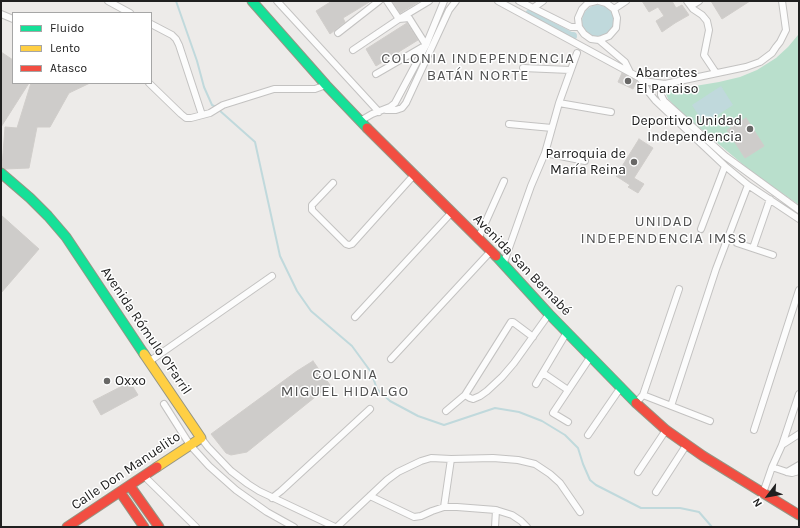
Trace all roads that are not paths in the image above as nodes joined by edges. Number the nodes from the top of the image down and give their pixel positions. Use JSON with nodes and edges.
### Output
{"nodes":[{"id":1,"x":108,"y":1,"type":"edge"},
{"id":2,"x":252,"y":1,"type":"edge"},
{"id":3,"x":277,"y":1,"type":"edge"},
{"id":4,"x":379,"y":1,"type":"edge"},
{"id":5,"x":387,"y":1,"type":"edge"},
{"id":6,"x":429,"y":1,"type":"edge"},
{"id":7,"x":444,"y":1,"type":"edge"},
{"id":8,"x":456,"y":1,"type":"edge"},
{"id":9,"x":498,"y":1,"type":"edge"},
{"id":10,"x":519,"y":1,"type":"edge"},
{"id":11,"x":543,"y":1,"type":"edge"},
{"id":12,"x":596,"y":1,"type":"edge"},
{"id":13,"x":599,"y":1,"type":"edge"},
{"id":14,"x":626,"y":1,"type":"edge"},
{"id":15,"x":699,"y":1,"type":"edge"},
{"id":16,"x":782,"y":1,"type":"edge"},
{"id":17,"x":689,"y":4,"type":"edge"},
{"id":18,"x":533,"y":8,"type":"junction"},
{"id":19,"x":614,"y":9,"type":"junction"},
{"id":20,"x":128,"y":12,"type":"edge"},
{"id":21,"x":1,"y":14,"type":"edge"},
{"id":22,"x":12,"y":19,"type":"edge"},
{"id":23,"x":399,"y":19,"type":"junction"},
{"id":24,"x":152,"y":25,"type":"edge"},
{"id":25,"x":580,"y":27,"type":"junction"},
{"id":26,"x":338,"y":33,"type":"dead end"},
{"id":27,"x":599,"y":40,"type":"junction"},
{"id":28,"x":426,"y":45,"type":"junction"},
{"id":29,"x":353,"y":50,"type":"dead end"},
{"id":30,"x":577,"y":53,"type":"dead end"},
{"id":31,"x":523,"y":68,"type":"dead end"},
{"id":32,"x":570,"y":70,"type":"junction"},
{"id":33,"x":630,"y":72,"type":"junction"},
{"id":34,"x":716,"y":73,"type":"junction"},
{"id":35,"x":376,"y":74,"type":"dead end"},
{"id":36,"x":642,"y":81,"type":"junction"},
{"id":37,"x":151,"y":84,"type":"edge"},
{"id":38,"x":665,"y":84,"type":"junction"},
{"id":39,"x":326,"y":85,"type":"junction"},
{"id":40,"x":559,"y":102,"type":"junction"},
{"id":41,"x":382,"y":111,"type":"junction"},
{"id":42,"x":611,"y":112,"type":"dead end"},
{"id":43,"x":202,"y":115,"type":"junction"},
{"id":44,"x":360,"y":121,"type":"junction"},
{"id":45,"x":509,"y":124,"type":"dead end"},
{"id":46,"x":552,"y":128,"type":"junction"},
{"id":47,"x":545,"y":153,"type":"junction"},
{"id":48,"x":585,"y":161,"type":"dead end"},
{"id":49,"x":725,"y":166,"type":"junction"},
{"id":50,"x":1,"y":173,"type":"edge"},
{"id":51,"x":414,"y":175,"type":"junction"},
{"id":52,"x":504,"y":181,"type":"dead end"},
{"id":53,"x":333,"y":183,"type":"dead end"},
{"id":54,"x":748,"y":185,"type":"junction"},
{"id":55,"x":770,"y":199,"type":"junction"},
{"id":56,"x":799,"y":210,"type":"edge"},
{"id":57,"x":452,"y":212,"type":"junction"},
{"id":58,"x":799,"y":219,"type":"edge"},
{"id":59,"x":702,"y":229,"type":"dead end"},
{"id":60,"x":478,"y":239,"type":"junction"},
{"id":61,"x":737,"y":242,"type":"dead end"},
{"id":62,"x":753,"y":248,"type":"junction"},
{"id":63,"x":490,"y":251,"type":"junction"},
{"id":64,"x":774,"y":255,"type":"dead end"},
{"id":65,"x":503,"y":265,"type":"junction"},
{"id":66,"x":272,"y":276,"type":"dead end"},
{"id":67,"x":679,"y":289,"type":"dead end"},
{"id":68,"x":799,"y":290,"type":"edge"},
{"id":69,"x":549,"y":314,"type":"junction"},
{"id":70,"x":355,"y":317,"type":"dead end"},
{"id":71,"x":567,"y":332,"type":"junction"},
{"id":72,"x":533,"y":336,"type":"junction"},
{"id":73,"x":591,"y":356,"type":"junction"},
{"id":74,"x":391,"y":359,"type":"dead end"},
{"id":75,"x":150,"y":361,"type":"junction"},
{"id":76,"x":543,"y":373,"type":"junction"},
{"id":77,"x":536,"y":384,"type":"dead end"},
{"id":78,"x":621,"y":387,"type":"junction"},
{"id":79,"x":568,"y":390,"type":"junction"},
{"id":80,"x":799,"y":394,"type":"edge"},
{"id":81,"x":465,"y":395,"type":"junction"},
{"id":82,"x":643,"y":395,"type":"junction"},
{"id":83,"x":636,"y":403,"type":"junction"},
{"id":84,"x":797,"y":403,"type":"edge"},
{"id":85,"x":164,"y":404,"type":"dead end"},
{"id":86,"x":671,"y":406,"type":"junction"},
{"id":87,"x":370,"y":409,"type":"dead end"},
{"id":88,"x":446,"y":410,"type":"dead end"},
{"id":89,"x":710,"y":421,"type":"dead end"},
{"id":90,"x":568,"y":422,"type":"dead end"},
{"id":91,"x":666,"y":430,"type":"junction"},
{"id":92,"x":754,"y":430,"type":"dead end"},
{"id":93,"x":799,"y":434,"type":"edge"},
{"id":94,"x":588,"y":436,"type":"dead end"},
{"id":95,"x":201,"y":438,"type":"junction"},
{"id":96,"x":687,"y":444,"type":"junction"},
{"id":97,"x":190,"y":445,"type":"junction"},
{"id":98,"x":782,"y":445,"type":"junction"},
{"id":99,"x":451,"y":459,"type":"junction"},
{"id":100,"x":799,"y":465,"type":"edge"},
{"id":101,"x":772,"y":467,"type":"junction"},
{"id":102,"x":799,"y":471,"type":"edge"},
{"id":103,"x":638,"y":472,"type":"dead end"},
{"id":104,"x":787,"y":472,"type":"junction"},
{"id":105,"x":144,"y":476,"type":"junction"},
{"id":106,"x":130,"y":486,"type":"junction"},
{"id":107,"x":120,"y":492,"type":"junction"},
{"id":108,"x":656,"y":492,"type":"dead end"},
{"id":109,"x":763,"y":493,"type":"junction"},
{"id":110,"x":370,"y":496,"type":"junction"},
{"id":111,"x":272,"y":498,"type":"junction"},
{"id":112,"x":444,"y":507,"type":"junction"},
{"id":113,"x":496,"y":510,"type":"junction"},
{"id":114,"x":580,"y":512,"type":"dead end"},
{"id":115,"x":799,"y":515,"type":"edge"},
{"id":116,"x":159,"y":525,"type":"edge"},
{"id":117,"x":67,"y":527,"type":"edge"},
{"id":118,"x":144,"y":527,"type":"edge"},
{"id":119,"x":196,"y":527,"type":"edge"},
{"id":120,"x":294,"y":527,"type":"edge"},
{"id":121,"x":336,"y":527,"type":"edge"},
{"id":122,"x":495,"y":527,"type":"edge"},
{"id":123,"x":527,"y":527,"type":"edge"}],
"edges":[{"from":1,"to":20,"type":"street"},
{"from":2,"to":39,"type":"main road","name":"Avenida San Bernabé"},
{"from":3,"to":41,"type":"street"},
{"from":4,"to":26,"type":"street"},
{"from":5,"to":23,"type":"street"},
{"from":6,"to":23,"type":"street"},
{"from":7,"to":28,"type":"street"},
{"from":8,"to":41,"type":"street"},
{"from":9,"to":33,"type":"street"},
{"from":10,"to":18,"type":"street"},
{"from":11,"to":18,"type":"street"},
{"from":12,"to":25,"type":"street"},
{"from":13,"to":19,"type":"street"},
{"from":14,"to":19,"type":"street"},
{"from":15,"to":17,"type":"street"},
{"from":16,"to":34,"type":"street"},
{"from":17,"to":34,"type":"street"},
{"from":18,"to":25,"type":"street"},
{"from":19,"to":27,"type":"street"},
{"from":21,"to":22,"type":"street"},
{"from":23,"to":28,"type":"street"},
{"from":23,"to":29,"type":"street"},
{"from":24,"to":43,"type":"street"},
{"from":25,"to":27,"type":"street"},
{"from":27,"to":33,"type":"street"},
{"from":28,"to":35,"type":"street"},
{"from":28,"to":41,"type":"street"},
{"from":30,"to":32,"type":"street"},
{"from":31,"to":32,"type":"street"},
{"from":32,"to":40,"type":"street"},
{"from":33,"to":36,"type":"street"},
{"from":34,"to":38,"type":"street"},
{"from":36,"to":38,"type":"street"},
{"from":36,"to":49,"type":"street"},
{"from":37,"to":43,"type":"street"},
{"from":38,"to":56,"type":"street"},
{"from":39,"to":43,"type":"street"},
{"from":39,"to":44,"type":"main road","name":"Avenida San Bernabé"},
{"from":40,"to":42,"type":"street"},
{"from":40,"to":46,"type":"street"},
{"from":41,"to":44,"type":"street"},
{"from":44,"to":51,"type":"main road","name":"Avenida San Bernabé"},
{"from":45,"to":46,"type":"street"},
{"from":46,"to":47,"type":"street"},
{"from":47,"to":48,"type":"street"},
{"from":47,"to":65,"type":"street"},
{"from":49,"to":54,"type":"street"},
{"from":49,"to":59,"type":"street"},
{"from":50,"to":75,"type":"main road","name":"Avenida Rómulo O'Farril"},
{"from":51,"to":53,"type":"street"},
{"from":51,"to":57,"type":"main road","name":"Avenida San Bernabé"},
{"from":52,"to":60,"type":"street"},
{"from":54,"to":55,"type":"street"},
{"from":54,"to":86,"type":"street"},
{"from":55,"to":58,"type":"street"},
{"from":55,"to":62,"type":"street"},
{"from":57,"to":60,"type":"main road","name":"Avenida San Bernabé"},
{"from":57,"to":70,"type":"street"},
{"from":60,"to":63,"type":"main road","name":"Avenida San Bernabé"},
{"from":61,"to":62,"type":"street"},
{"from":62,"to":64,"type":"street"},
{"from":63,"to":65,"type":"main road","name":"Avenida San Bernabé"},
{"from":63,"to":74,"type":"street"},
{"from":65,"to":69,"type":"main road","name":"Avenida San Bernabé"},
{"from":66,"to":75,"type":"street"},
{"from":67,"to":82,"type":"street"},
{"from":68,"to":92,"type":"street"},
{"from":69,"to":71,"type":"main road","name":"Avenida San Bernabé"},
{"from":69,"to":72,"type":"street"},
{"from":71,"to":73,"type":"main road","name":"Avenida San Bernabé"},
{"from":71,"to":76,"type":"street"},
{"from":72,"to":81,"type":"street"},
{"from":72,"to":81,"type":"street"},
{"from":73,"to":78,"type":"main road","name":"Avenida San Bernabé"},
{"from":73,"to":79,"type":"street"},
{"from":75,"to":95,"type":"main road","name":"Avenida Rómulo O'Farril"},
{"from":76,"to":77,"type":"street"},
{"from":76,"to":79,"type":"street"},
{"from":78,"to":83,"type":"main road","name":"Avenida San Bernabé"},
{"from":78,"to":94,"type":"street"},
{"from":79,"to":90,"type":"street"},
{"from":80,"to":84,"type":"street"},
{"from":81,"to":88,"type":"street"},
{"from":82,"to":83,"type":"street"},
{"from":82,"to":86,"type":"street"},
{"from":83,"to":91,"type":"main road","name":"Avenida San Bernabé"},
{"from":84,"to":98,"type":"street"},
{"from":85,"to":97,"type":"street"},
{"from":86,"to":89,"type":"street"},
{"from":87,"to":111,"type":"street"},
{"from":91,"to":96,"type":"main road","name":"Avenida San Bernabé"},
{"from":91,"to":103,"type":"street"},
{"from":93,"to":98,"type":"street"},
{"from":95,"to":97,"type":"main road","name":"Calle Don Manuelito"},
{"from":95,"to":111,"type":"street","name":"Avenida Rómulo O'Farril"},
{"from":96,"to":108,"type":"street"},
{"from":96,"to":109,"type":"main road","name":"Avenida San Bernabé"},
{"from":97,"to":105,"type":"main road","name":"Calle Don Manuelito"},
{"from":97,"to":120,"type":"street"},
{"from":98,"to":101,"type":"street"},
{"from":99,"to":110,"type":"street"},
{"from":99,"to":112,"type":"street"},
{"from":99,"to":114,"type":"street"},
{"from":100,"to":104,"type":"street"},
{"from":101,"to":104,"type":"street"},
{"from":101,"to":109,"type":"street"},
{"from":102,"to":104,"type":"street"},
{"from":105,"to":106,"type":"main road","name":"Calle Don Manuelito"},
{"from":105,"to":119,"type":"street"},
{"from":106,"to":107,"type":"main road","name":"Calle Don Manuelito"},
{"from":106,"to":116,"type":"main road"},
{"from":107,"to":117,"type":"main road","name":"Calle Don Manuelito"},
{"from":107,"to":118,"type":"main road"},
{"from":109,"to":115,"type":"main road","name":"Avenida San Bernabé"},
{"from":110,"to":112,"type":"street"},
{"from":110,"to":121,"type":"street"},
{"from":111,"to":121,"type":"street","name":"Avenida Rómulo O'Farril"},
{"from":112,"to":113,"type":"street"},
{"from":113,"to":122,"type":"street"},
{"from":113,"to":123,"type":"street"}]}
